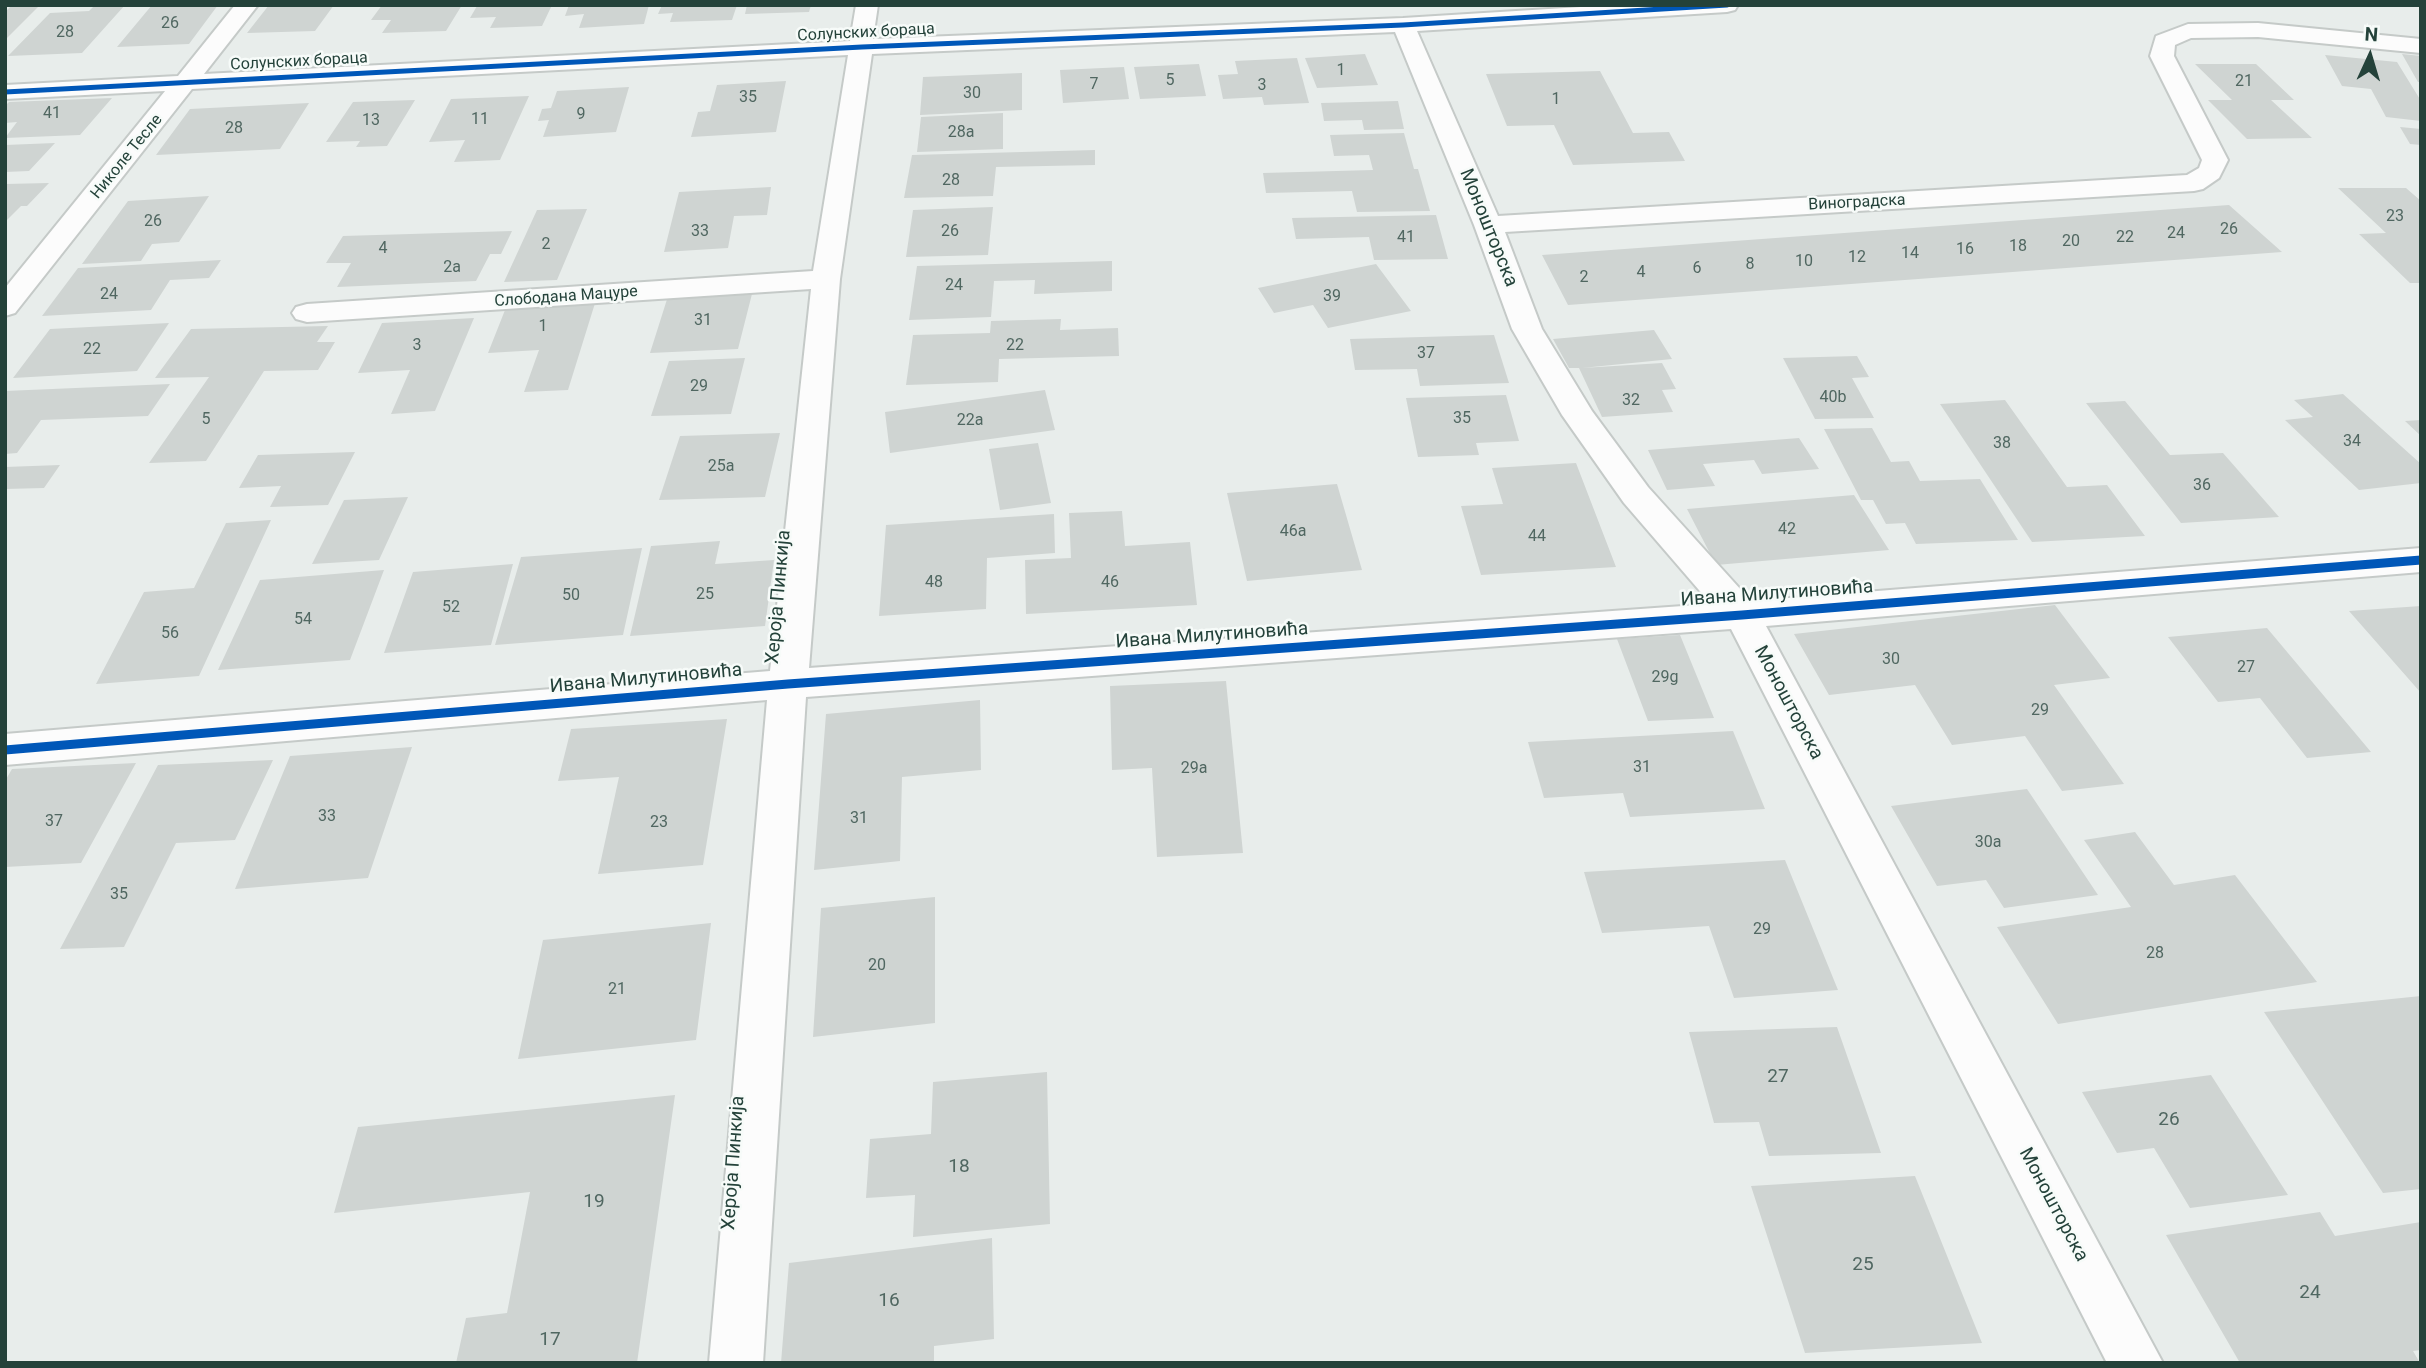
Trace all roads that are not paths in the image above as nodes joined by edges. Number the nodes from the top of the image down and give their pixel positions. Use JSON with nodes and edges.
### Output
{"nodes":[{"id":1,"x":247,"y":5,"type":"edge"},
{"id":2,"x":867,"y":5,"type":"edge"},
{"id":3,"x":1727,"y":5,"type":"edge"},
{"id":4,"x":1518,"y":12,"type":"edge"},
{"id":5,"x":1403,"y":25,"type":"junction"},
{"id":6,"x":2421,"y":46,"type":"edge"},
{"id":7,"x":862,"y":47,"type":"junction"},
{"id":8,"x":187,"y":82,"type":"junction"},
{"id":9,"x":5,"y":92,"type":"edge"},
{"id":10,"x":1488,"y":225,"type":"junction"},
{"id":11,"x":826,"y":279,"type":"junction"},
{"id":12,"x":5,"y":307,"type":"edge"},
{"id":13,"x":307,"y":313,"type":"dead end"},
{"id":14,"x":2421,"y":560,"type":"edge"},
{"id":15,"x":1742,"y":615,"type":"junction"},
{"id":16,"x":788,"y":684,"type":"junction"},
{"id":17,"x":5,"y":750,"type":"edge"},
{"id":18,"x":736,"y":1363,"type":"edge"},
{"id":19,"x":2136,"y":1363,"type":"edge"}],
"edges":[{"from":1,"to":8,"type":"street","name":"Николе Тесле"},
{"from":2,"to":7,"type":"street","name":"Хероја Пинкија"},
{"from":3,"to":4,"type":"street","name":"Солунских бораца"},
{"from":4,"to":5,"type":"street","name":"Солунских бораца"},
{"from":5,"to":7,"type":"street","name":"Солунских бораца"},
{"from":5,"to":10,"type":"street","name":"Моношторска"},
{"from":6,"to":10,"type":"street","name":"Виноградска"},
{"from":7,"to":8,"type":"street","name":"Солунских бораца"},
{"from":7,"to":11,"type":"street","name":"Хероја Пинкија"},
{"from":8,"to":9,"type":"street","name":"Солунских бораца"},
{"from":8,"to":12,"type":"street","name":"Николе Тесле"},
{"from":10,"to":15,"type":"street","name":"Моношторска"},
{"from":11,"to":13,"type":"street","name":"Слободана Мацуре"},
{"from":11,"to":16,"type":"street","name":"Хероја Пинкија"},
{"from":14,"to":15,"type":"street","name":"Ивана Милутиновића"},
{"from":15,"to":16,"type":"street","name":"Ивана Милутиновића"},
{"from":15,"to":19,"type":"street","name":"Моношторска"},
{"from":16,"to":17,"type":"street","name":"Ивана Милутиновића"},
{"from":16,"to":18,"type":"street","name":"Хероја Пинкија"}]}
